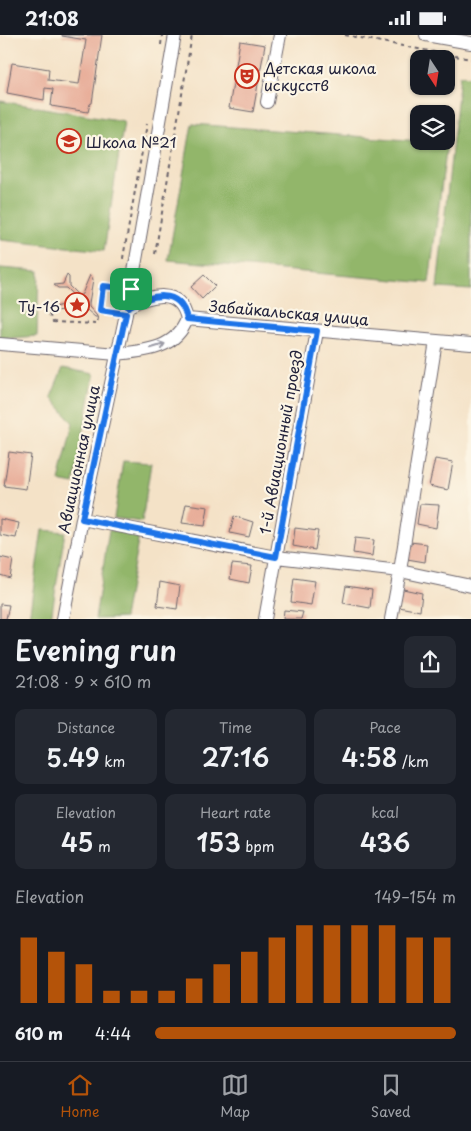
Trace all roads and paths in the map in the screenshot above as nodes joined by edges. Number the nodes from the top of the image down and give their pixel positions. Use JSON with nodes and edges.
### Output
{"nodes":[{"id":1,"x":175,"y":35,"type":"edge"},
{"id":2,"x":192,"y":35,"type":"edge"},
{"id":3,"x":280,"y":35,"type":"edge"},
{"id":4,"x":345,"y":35,"type":"edge"},
{"id":5,"x":426,"y":35,"type":"edge"},
{"id":6,"x":468,"y":40,"type":"edge"},
{"id":7,"x":471,"y":59,"type":"edge"},
{"id":8,"x":267,"y":102,"type":"dead end"},
{"id":9,"x":156,"y":253,"type":"dead end"},
{"id":10,"x":131,"y":289,"type":"junction"},
{"id":11,"x":100,"y":310,"type":"junction"},
{"id":12,"x":127,"y":310,"type":"junction"},
{"id":13,"x":49,"y":314,"type":"dead end"},
{"id":14,"x":187,"y":319,"type":"junction"},
{"id":15,"x":317,"y":331,"type":"junction"},
{"id":16,"x":436,"y":341,"type":"junction"},
{"id":17,"x":0,"y":344,"type":"edge"},
{"id":18,"x":471,"y":344,"type":"edge"},
{"id":19,"x":118,"y":354,"type":"junction"},
{"id":20,"x":82,"y":519,"type":"junction"},
{"id":21,"x":276,"y":557,"type":"junction"},
{"id":22,"x":400,"y":571,"type":"junction"},
{"id":23,"x":471,"y":586,"type":"edge"},
{"id":24,"x":63,"y":619,"type":"edge"},
{"id":25,"x":265,"y":619,"type":"edge"},
{"id":26,"x":390,"y":619,"type":"edge"}],
"edges":[{"from":1,"to":10,"type":"street","name":"Авиационная улица"},
{"from":2,"to":9,"type":"path"},
{"from":3,"to":8,"type":"street"},
{"from":4,"to":7,"type":"path"},
{"from":5,"to":6,"type":"street"},
{"from":10,"to":11,"type":"path"},
{"from":10,"to":12,"type":"street","name":"Авиационная улица"},
{"from":11,"to":12,"type":"path"},
{"from":11,"to":13,"type":"path"},
{"from":12,"to":14,"type":"street"},
{"from":12,"to":19,"type":"street","name":"Авиационная улица"},
{"from":14,"to":15,"type":"street","name":"Забайкальская улица"},
{"from":19,"to":14,"type":"street","name":"Забайкальская улица","one_way":true},
{"from":15,"to":16,"type":"street","name":"Забайкальская улица"},
{"from":15,"to":21,"type":"street","name":"1-й Авиационный проезд"},
{"from":16,"to":18,"type":"street","name":"Забайкальская улица"},
{"from":16,"to":22,"type":"street"},
{"from":17,"to":19,"type":"street","name":"Забайкальская улица"},
{"from":19,"to":20,"type":"street","name":"Авиационная улица"},
{"from":20,"to":21,"type":"street"},
{"from":20,"to":24,"type":"street","name":"Авиационная улица"},
{"from":21,"to":22,"type":"street"},
{"from":21,"to":25,"type":"street","name":"1-й Авиационный проезд"},
{"from":22,"to":23,"type":"street"},
{"from":22,"to":26,"type":"street"}]}
